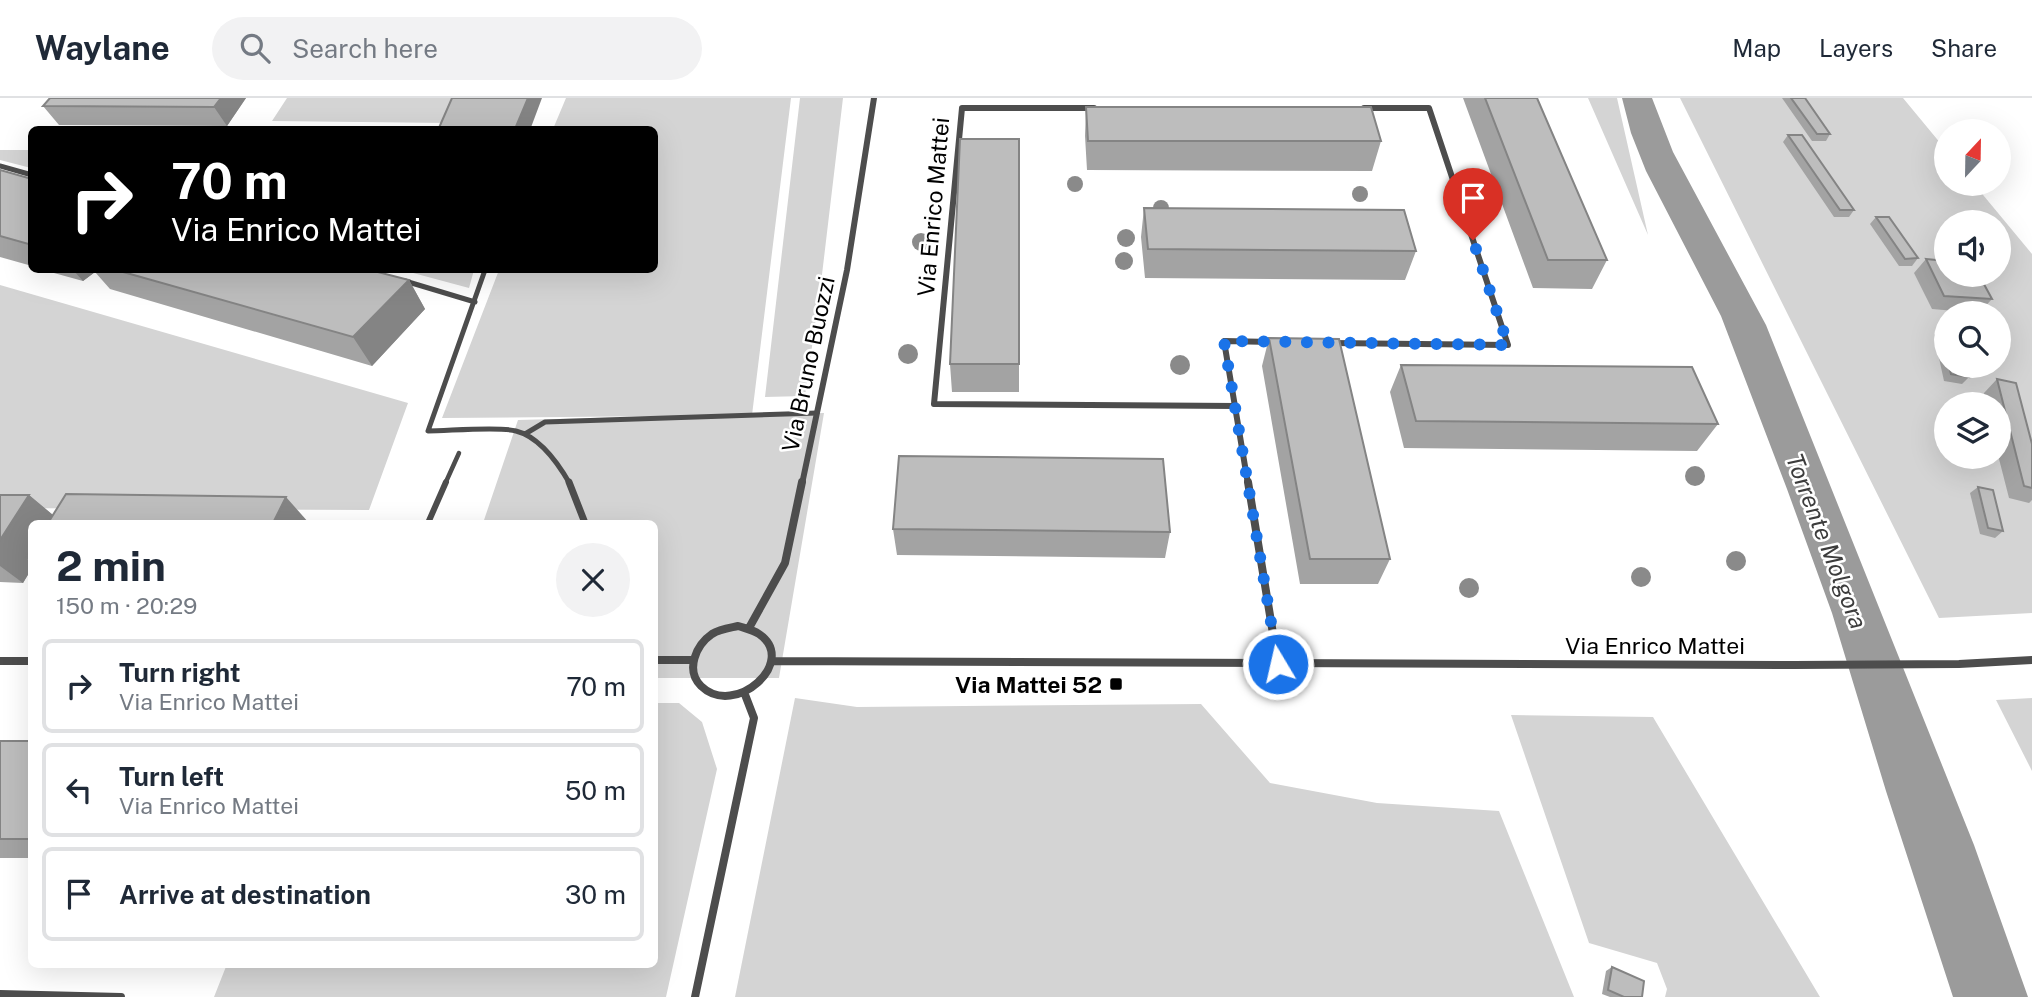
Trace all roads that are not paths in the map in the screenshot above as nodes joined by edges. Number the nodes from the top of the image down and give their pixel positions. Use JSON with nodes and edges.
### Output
{"nodes":[{"id":1,"x":874,"y":98,"type":"edge"},
{"id":2,"x":1100,"y":108,"type":"edge"},
{"id":3,"x":1361,"y":108,"type":"edge"},
{"id":4,"x":0,"y":166,"type":"edge"},
{"id":5,"x":28,"y":174,"type":"edge"},
{"id":6,"x":484,"y":273,"type":"edge"},
{"id":7,"x":403,"y":280,"type":"edge"},
{"id":8,"x":475,"y":302,"type":"junction"},
{"id":9,"x":1291,"y":342,"type":"edge"},
{"id":10,"x":1318,"y":342,"type":"edge"},
{"id":11,"x":1236,"y":406,"type":"junction"},
{"id":12,"x":817,"y":414,"type":"junction"},
{"id":13,"x":525,"y":434,"type":"junction"},
{"id":14,"x":459,"y":453,"type":"dead end"},
{"id":15,"x":429,"y":520,"type":"edge"},
{"id":16,"x":583,"y":520,"type":"edge"},
{"id":17,"x":749,"y":628,"type":"junction"},
{"id":18,"x":658,"y":660,"type":"edge"},
{"id":19,"x":693,"y":660,"type":"junction"},
{"id":20,"x":2032,"y":660,"type":"edge"},
{"id":21,"x":772,"y":661,"type":"junction"},
{"id":22,"x":0,"y":662,"type":"edge"},
{"id":23,"x":28,"y":662,"type":"edge"},
{"id":24,"x":1278,"y":664,"type":"junction"},
{"id":25,"x":744,"y":692,"type":"junction"},
{"id":26,"x":0,"y":994,"type":"edge"},
{"id":27,"x":121,"y":997,"type":"edge"},
{"id":28,"x":695,"y":997,"type":"edge"}],
"edges":[{"from":1,"to":12,"type":"street","name":"Via Bruno Buozzi"},
{"from":2,"to":11,"type":"street","name":"Via Enrico Mattei"},
{"from":3,"to":10,"type":"street"},
{"from":4,"to":5,"type":"street"},
{"from":6,"to":8,"type":"street"},
{"from":7,"to":8,"type":"street"},
{"from":8,"to":13,"type":"street"},
{"from":9,"to":11,"type":"street"},
{"from":11,"to":24,"type":"street"},
{"from":12,"to":13,"type":"street"},
{"from":12,"to":17,"type":"street","name":"Via Bruno Buozzi"},
{"from":13,"to":16,"type":"street"},
{"from":14,"to":15,"type":"lane"},
{"from":17,"to":19,"type":"street"},
{"from":17,"to":21,"type":"street"},
{"from":18,"to":19,"type":"street"},
{"from":19,"to":25,"type":"street"},
{"from":20,"to":24,"type":"street","name":"Via Enrico Mattei"},
{"from":21,"to":24,"type":"street","name":"Via Enrico Mattei"},
{"from":21,"to":25,"type":"street"},
{"from":22,"to":23,"type":"street"},
{"from":25,"to":28,"type":"street"},
{"from":26,"to":27,"type":"street"}]}
